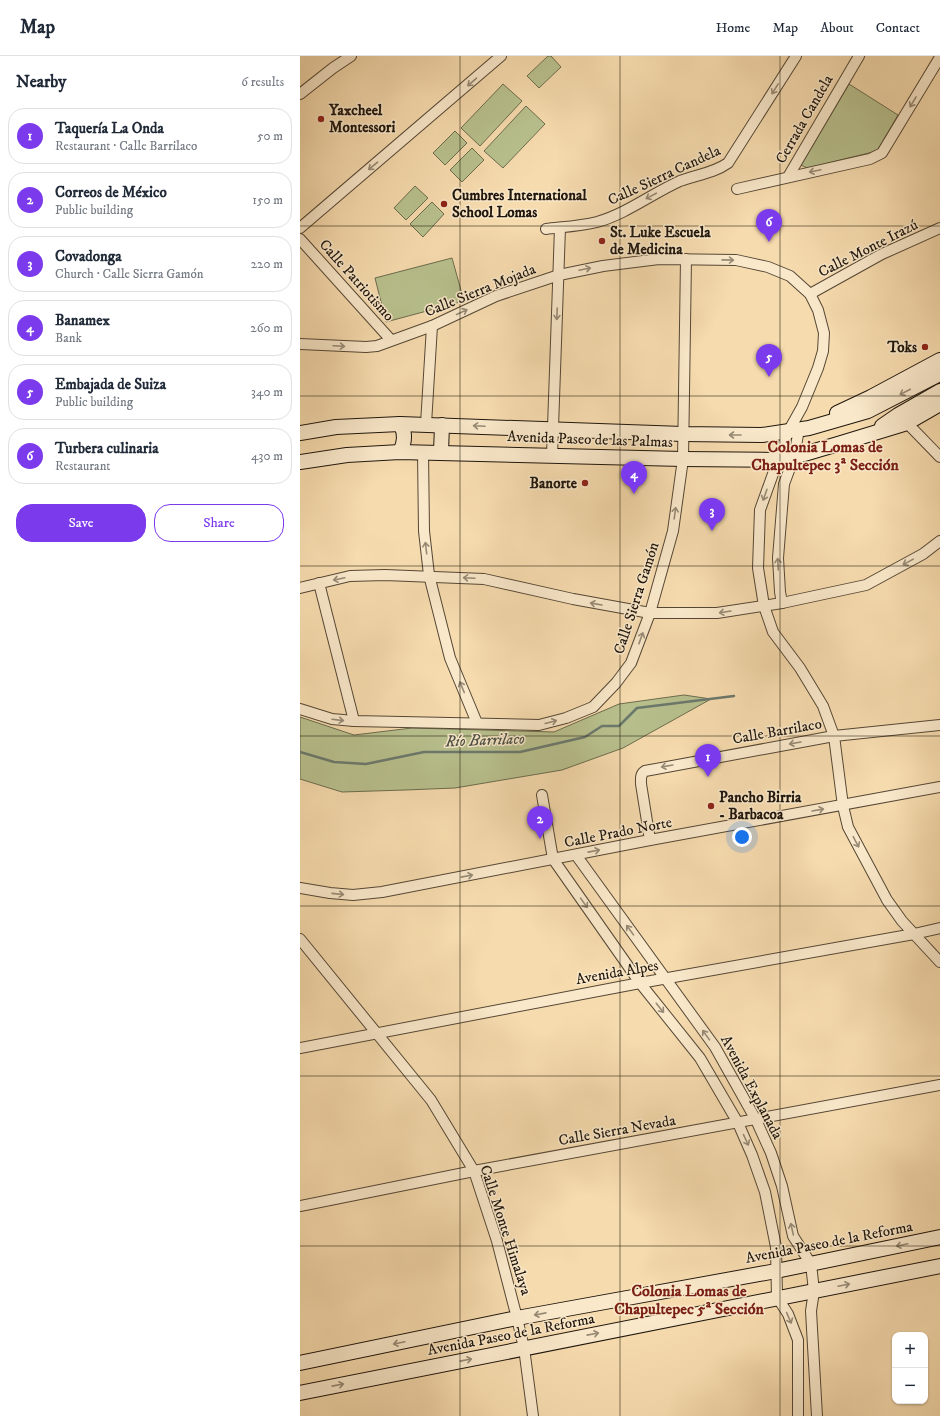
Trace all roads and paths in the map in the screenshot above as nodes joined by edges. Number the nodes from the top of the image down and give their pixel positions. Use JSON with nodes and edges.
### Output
{"nodes":[{"id":1,"x":351,"y":56,"type":"edge"},
{"id":2,"x":501,"y":56,"type":"edge"},
{"id":3,"x":796,"y":56,"type":"edge"},
{"id":4,"x":859,"y":56,"type":"edge"},
{"id":5,"x":940,"y":57,"type":"edge"},
{"id":6,"x":300,"y":94,"type":"edge"},
{"id":7,"x":788,"y":177,"type":"junction"},
{"id":8,"x":737,"y":189,"type":"dead end"},
{"id":9,"x":300,"y":228,"type":"edge"},
{"id":10,"x":560,"y":228,"type":"junction"},
{"id":11,"x":940,"y":228,"type":"edge"},
{"id":12,"x":546,"y":230,"type":"dead end"},
{"id":13,"x":300,"y":239,"type":"edge"},
{"id":14,"x":686,"y":259,"type":"junction"},
{"id":15,"x":559,"y":275,"type":"junction"},
{"id":16,"x":810,"y":294,"type":"junction"},
{"id":17,"x":432,"y":326,"type":"junction"},
{"id":18,"x":391,"y":340,"type":"junction"},
{"id":19,"x":300,"y":344,"type":"edge"},
{"id":20,"x":940,"y":360,"type":"edge"},
{"id":21,"x":940,"y":374,"type":"edge"},
{"id":22,"x":938,"y":396,"type":"edge"},
{"id":23,"x":907,"y":422,"type":"junction"},
{"id":24,"x":400,"y":424,"type":"junction"},
{"id":25,"x":426,"y":424,"type":"junction"},
{"id":26,"x":442,"y":425,"type":"junction"},
{"id":27,"x":553,"y":430,"type":"junction"},
{"id":28,"x":799,"y":430,"type":"junction"},
{"id":29,"x":876,"y":432,"type":"junction"},
{"id":30,"x":300,"y":433,"type":"edge"},
{"id":31,"x":683,"y":434,"type":"junction"},
{"id":32,"x":400,"y":452,"type":"junction"},
{"id":33,"x":423,"y":452,"type":"junction"},
{"id":34,"x":441,"y":452,"type":"junction"},
{"id":35,"x":552,"y":456,"type":"junction"},
{"id":36,"x":794,"y":457,"type":"junction"},
{"id":37,"x":940,"y":457,"type":"edge"},
{"id":38,"x":683,"y":459,"type":"junction"},
{"id":39,"x":777,"y":460,"type":"junction"},
{"id":40,"x":300,"y":462,"type":"edge"},
{"id":41,"x":940,"y":540,"type":"edge"},
{"id":42,"x":429,"y":576,"type":"junction"},
{"id":43,"x":319,"y":583,"type":"junction"},
{"id":44,"x":300,"y":588,"type":"edge"},
{"id":45,"x":782,"y":603,"type":"junction"},
{"id":46,"x":764,"y":606,"type":"junction"},
{"id":47,"x":650,"y":613,"type":"junction"},
{"id":48,"x":300,"y":710,"type":"edge"},
{"id":49,"x":354,"y":721,"type":"junction"},
{"id":50,"x":477,"y":723,"type":"junction"},
{"id":51,"x":940,"y":725,"type":"edge"},
{"id":52,"x":834,"y":736,"type":"junction"},
{"id":53,"x":940,"y":787,"type":"edge"},
{"id":54,"x":542,"y":794,"type":"dead end"},
{"id":55,"x":844,"y":806,"type":"junction"},
{"id":56,"x":650,"y":840,"type":"junction"},
{"id":57,"x":576,"y":855,"type":"junction"},
{"id":58,"x":554,"y":859,"type":"junction"},
{"id":59,"x":300,"y":888,"type":"edge"},
{"id":60,"x":940,"y":928,"type":"edge"},
{"id":61,"x":914,"y":934,"type":"junction"},
{"id":62,"x":300,"y":939,"type":"edge"},
{"id":63,"x":940,"y":962,"type":"edge"},
{"id":64,"x":665,"y":979,"type":"junction"},
{"id":65,"x":640,"y":983,"type":"junction"},
{"id":66,"x":377,"y":1033,"type":"junction"},
{"id":67,"x":300,"y":1048,"type":"edge"},
{"id":68,"x":940,"y":1085,"type":"edge"},
{"id":69,"x":756,"y":1120,"type":"junction"},
{"id":70,"x":738,"y":1123,"type":"junction"},
{"id":71,"x":474,"y":1171,"type":"junction"},
{"id":72,"x":300,"y":1206,"type":"edge"},
{"id":73,"x":940,"y":1237,"type":"edge"},
{"id":74,"x":811,"y":1264,"type":"junction"},
{"id":75,"x":940,"y":1266,"type":"edge"},
{"id":76,"x":776,"y":1271,"type":"junction"},
{"id":77,"x":814,"y":1291,"type":"junction"},
{"id":78,"x":777,"y":1297,"type":"junction"},
{"id":79,"x":517,"y":1318,"type":"junction"},
{"id":80,"x":524,"y":1348,"type":"junction"},
{"id":81,"x":300,"y":1363,"type":"edge"},
{"id":82,"x":300,"y":1393,"type":"edge"},
{"id":83,"x":533,"y":1416,"type":"edge"},
{"id":84,"x":798,"y":1416,"type":"edge"},
{"id":85,"x":817,"y":1416,"type":"edge"}],
"edges":[{"from":1,"to":6,"type":"street"},
{"from":2,"to":9,"type":"street","one_way":true},
{"from":3,"to":10,"type":"street","name":"Calle Sierra Candela","one_way":true},
{"from":4,"to":7,"type":"street","name":"Cerrada Candela"},
{"from":5,"to":7,"type":"street","one_way":true},
{"from":7,"to":8,"type":"street"},
{"from":10,"to":12,"type":"street","name":"Calle Sierra Candela"},
{"from":10,"to":15,"type":"street"},
{"from":11,"to":16,"type":"street","name":"Calle Monte Irazú"},
{"from":13,"to":18,"type":"street","name":"Calle Patriotismo"},
{"from":15,"to":14,"type":"street","name":"Calle Sierra Mojada","one_way":true},
{"from":14,"to":16,"type":"street","name":"Calle Sierra Mojada","one_way":true},
{"from":14,"to":31,"type":"street","name":"Calle Sierra Gamón"},
{"from":17,"to":15,"type":"street","name":"Calle Sierra Mojada","one_way":true},
{"from":15,"to":27,"type":"street","one_way":true},
{"from":16,"to":28,"type":"street","name":"Calle Sierra Mojada"},
{"from":17,"to":18,"type":"street","name":"Calle Sierra Mojada"},
{"from":17,"to":25,"type":"street"},
{"from":19,"to":18,"type":"street","name":"Calle Sierra Mojada","one_way":true},
{"from":20,"to":28,"type":"main road","name":"Avenida Paseo de las Palmas"},
{"from":21,"to":28,"type":"main road","name":"Avenida Paseo de las Palmas","one_way":true},
{"from":22,"to":23,"type":"main road","name":"Avenida Paseo de las Palmas"},
{"from":22,"to":29,"type":"main road","name":"Avenida Paseo de las Palmas"},
{"from":23,"to":29,"type":"main road","name":"Avenida Paseo de las Palmas"},
{"from":23,"to":37,"type":"street"},
{"from":24,"to":25,"type":"main road","name":"Avenida Paseo de las Palmas"},
{"from":24,"to":30,"type":"main road","name":"Avenida Paseo de las Palmas"},
{"from":24,"to":32,"type":"main road"},
{"from":25,"to":26,"type":"main road","name":"Avenida Paseo de las Palmas"},
{"from":27,"to":26,"type":"main road","name":"Avenida Paseo de las Palmas","one_way":true},
{"from":26,"to":34,"type":"main road"},
{"from":27,"to":31,"type":"main road","name":"Avenida Paseo de las Palmas"},
{"from":27,"to":35,"type":"street"},
{"from":28,"to":31,"type":"main road","name":"Avenida Paseo de las Palmas","one_way":true},
{"from":28,"to":36,"type":"street","name":"Calle Sierra Mojada"},
{"from":28,"to":39,"type":"street","name":"Calle Sierra Mojada"},
{"from":29,"to":36,"type":"main road","name":"Avenida Paseo de las Palmas"},
{"from":31,"to":38,"type":"street","name":"Calle Sierra Gamón"},
{"from":32,"to":33,"type":"main road","name":"Avenida Paseo de las Palmas"},
{"from":32,"to":40,"type":"main road","name":"Avenida Paseo de las Palmas"},
{"from":33,"to":34,"type":"main road","name":"Avenida Paseo de las Palmas"},
{"from":42,"to":33,"type":"street","one_way":true},
{"from":34,"to":35,"type":"main road","name":"Avenida Paseo de las Palmas"},
{"from":35,"to":38,"type":"main road","name":"Avenida Paseo de las Palmas"},
{"from":36,"to":39,"type":"main road","name":"Avenida Paseo de las Palmas"},
{"from":45,"to":36,"type":"street","name":"Calle Sierra Mojada","one_way":true},
{"from":38,"to":39,"type":"main road","name":"Avenida Paseo de las Palmas"},
{"from":47,"to":38,"type":"street","name":"Calle Sierra Gamón","one_way":true},
{"from":39,"to":46,"type":"street","name":"Calle Sierra Mojada","one_way":true},
{"from":41,"to":45,"type":"street","one_way":true},
{"from":42,"to":43,"type":"street","one_way":true},
{"from":47,"to":42,"type":"street","one_way":true},
{"from":50,"to":42,"type":"street","one_way":true},
{"from":43,"to":44,"type":"street"},
{"from":43,"to":49,"type":"street"},
{"from":45,"to":46,"type":"street"},
{"from":46,"to":47,"type":"street","one_way":true},
{"from":46,"to":52,"type":"street","name":"Calle Sierra Mojada"},
{"from":50,"to":47,"type":"street","name":"Calle Sierra Gamón","one_way":true},
{"from":48,"to":49,"type":"street","name":"Calle Sierra Gamón","one_way":true},
{"from":49,"to":50,"type":"street","name":"Calle Sierra Gamón"},
{"from":51,"to":52,"type":"street","name":"Calle Barrilaco"},
{"from":52,"to":55,"type":"street","name":"Calle Sierra Mojada"},
{"from":52,"to":56,"type":"street","name":"Calle Barrilaco","one_way":true},
{"from":53,"to":55,"type":"street","name":"Calle Prado Norte"},
{"from":54,"to":58,"type":"street"},
{"from":56,"to":55,"type":"street","name":"Calle Prado Norte","one_way":true},
{"from":55,"to":61,"type":"street","name":"Calle Sierra Mojada","one_way":true},
{"from":57,"to":56,"type":"street","name":"Calle Prado Norte","one_way":true},
{"from":57,"to":58,"type":"street","name":"Calle Prado Norte"},
{"from":64,"to":57,"type":"street","name":"Avenida Explanada","one_way":true},
{"from":59,"to":58,"type":"street","name":"Calle Prado Norte","one_way":true},
{"from":58,"to":65,"type":"street","name":"Avenida Explanada","one_way":true},
{"from":60,"to":61,"type":"street","name":"Avenida Alpes"},
{"from":61,"to":63,"type":"street","name":"Calle Sierra Mojada"},
{"from":61,"to":64,"type":"street","name":"Avenida Alpes"},
{"from":62,"to":66,"type":"street","name":"Calle Monte Himalaya"},
{"from":64,"to":65,"type":"street","name":"Avenida Alpes"},
{"from":69,"to":64,"type":"street","name":"Avenida Explanada","one_way":true},
{"from":65,"to":66,"type":"street","name":"Avenida Alpes"},
{"from":65,"to":70,"type":"street","name":"Avenida Explanada","one_way":true},
{"from":66,"to":67,"type":"street","name":"Avenida Alpes"},
{"from":66,"to":71,"type":"street","name":"Calle Monte Himalaya"},
{"from":68,"to":69,"type":"street","name":"Calle Sierra Nevada"},
{"from":69,"to":70,"type":"street","name":"Calle Sierra Nevada"},
{"from":74,"to":69,"type":"street","name":"Avenida Explanada","one_way":true},
{"from":70,"to":71,"type":"street","name":"Calle Sierra Nevada"},
{"from":70,"to":76,"type":"street","name":"Avenida Explanada","one_way":true},
{"from":71,"to":72,"type":"street","name":"Calle Sierra Nevada"},
{"from":71,"to":79,"type":"street","name":"Calle Monte Himalaya"},
{"from":73,"to":74,"type":"main road","name":"Avenida Paseo de la Reforma","one_way":true},
{"from":74,"to":76,"type":"main road","name":"Avenida Paseo de la Reforma"},
{"from":74,"to":77,"type":"street","name":"Avenida Explanada"},
{"from":77,"to":75,"type":"main road","name":"Avenida Paseo de la Reforma","one_way":true},
{"from":76,"to":78,"type":"street","name":"Avenida Explanada"},
{"from":76,"to":79,"type":"main road","name":"Avenida Paseo de la Reforma","one_way":true},
{"from":77,"to":78,"type":"main road","name":"Avenida Paseo de la Reforma"},
{"from":77,"to":85,"type":"street","name":"Avenida Explanada"},
{"from":80,"to":78,"type":"main road","name":"Avenida Paseo de la Reforma","one_way":true},
{"from":78,"to":84,"type":"street","one_way":true},
{"from":79,"to":80,"type":"street","name":"Calle Monte Himalaya"},
{"from":79,"to":81,"type":"main road","name":"Avenida Paseo de la Reforma","one_way":true},
{"from":82,"to":80,"type":"main road","name":"Avenida Paseo de la Reforma","one_way":true},
{"from":80,"to":83,"type":"street","name":"Calle Monte Himalaya"}]}
